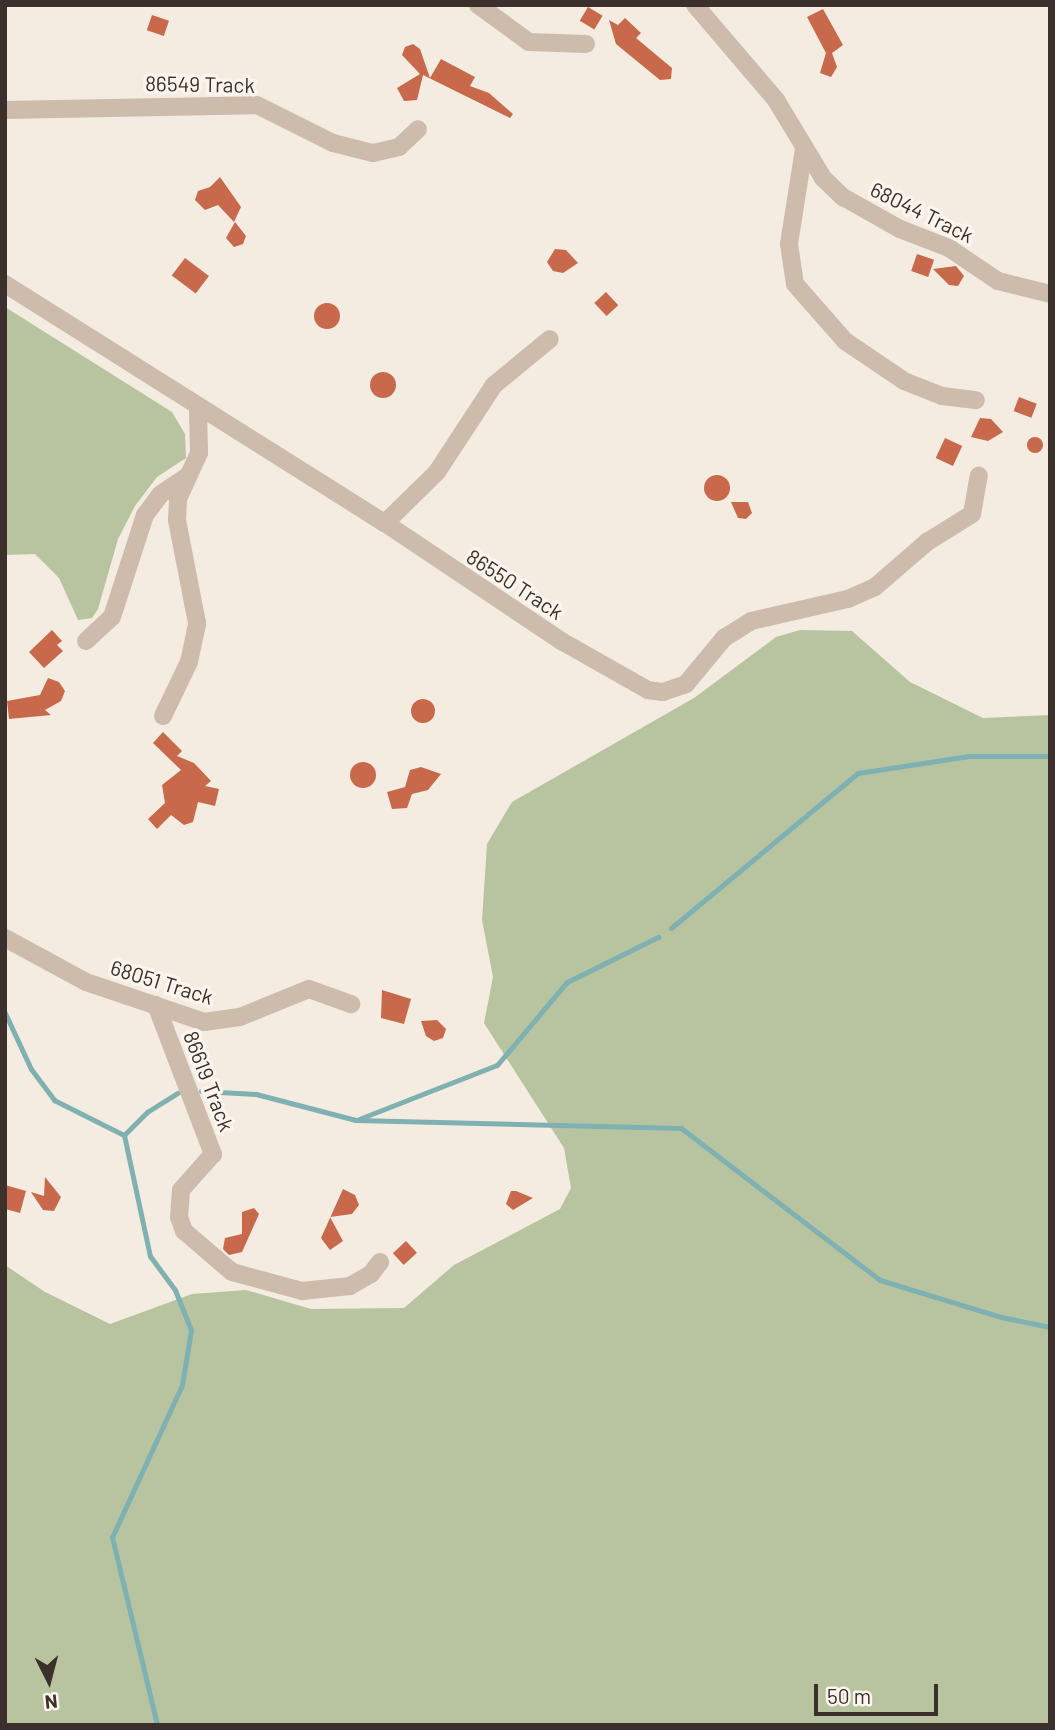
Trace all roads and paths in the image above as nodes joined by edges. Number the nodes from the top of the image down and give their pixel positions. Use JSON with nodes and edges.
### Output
{"nodes":[{"id":1,"x":478,"y":5,"type":"edge"},
{"id":2,"x":695,"y":5,"type":"edge"},
{"id":3,"x":586,"y":44,"type":"dead end"},
{"id":4,"x":5,"y":110,"type":"edge"},
{"id":5,"x":418,"y":129,"type":"dead end"},
{"id":6,"x":804,"y":149,"type":"junction"},
{"id":7,"x":5,"y":284,"type":"edge"},
{"id":8,"x":1050,"y":294,"type":"edge"},
{"id":9,"x":550,"y":339,"type":"dead end"},
{"id":10,"x":976,"y":400,"type":"dead end"},
{"id":11,"x":198,"y":408,"type":"junction"},
{"id":12,"x":979,"y":476,"type":"dead end"},
{"id":13,"x":186,"y":477,"type":"junction"},
{"id":14,"x":385,"y":523,"type":"junction"},
{"id":15,"x":86,"y":640,"type":"dead end"},
{"id":16,"x":163,"y":716,"type":"dead end"},
{"id":17,"x":5,"y":938,"type":"edge"},
{"id":18,"x":351,"y":1004,"type":"dead end"},
{"id":19,"x":156,"y":1005,"type":"junction"},
{"id":20,"x":380,"y":1262,"type":"dead end"}],
"edges":[{"from":1,"to":3,"type":"street"},
{"from":2,"to":6,"type":"street","name":"68044 Track"},
{"from":4,"to":5,"type":"street","name":"86549 Track"},
{"from":6,"to":8,"type":"street","name":"68044 Track"},
{"from":6,"to":10,"type":"street"},
{"from":7,"to":11,"type":"street","name":"86550 Track"},
{"from":9,"to":14,"type":"street"},
{"from":11,"to":13,"type":"street"},
{"from":11,"to":14,"type":"street","name":"86550 Track"},
{"from":12,"to":14,"type":"street","name":"86550 Track"},
{"from":13,"to":15,"type":"street"},
{"from":13,"to":16,"type":"street"},
{"from":17,"to":19,"type":"street","name":"68051 Track"},
{"from":18,"to":19,"type":"street","name":"68051 Track"},
{"from":19,"to":20,"type":"street","name":"86619 Track"}]}
